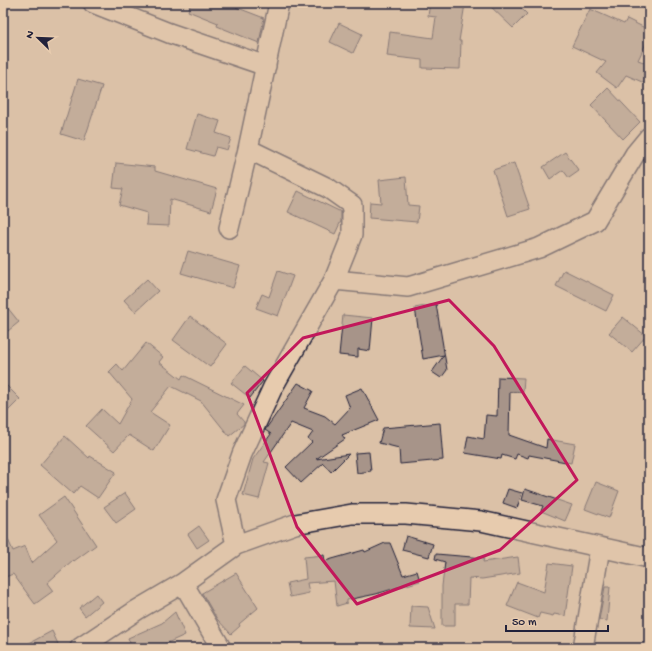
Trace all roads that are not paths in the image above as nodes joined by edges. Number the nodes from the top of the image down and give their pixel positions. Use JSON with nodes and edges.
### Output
{"nodes":[{"id":1,"x":93,"y":3,"type":"edge"},
{"id":2,"x":279,"y":3,"type":"edge"},
{"id":3,"x":266,"y":66,"type":"junction"},
{"id":4,"x":648,"y":140,"type":"edge"},
{"id":5,"x":248,"y":149,"type":"junction"},
{"id":6,"x":229,"y":228,"type":"dead end"},
{"id":7,"x":334,"y":280,"type":"junction"},
{"id":8,"x":236,"y":545,"type":"junction"},
{"id":9,"x":600,"y":548,"type":"junction"},
{"id":10,"x":649,"y":558,"type":"edge"},
{"id":11,"x":183,"y":583,"type":"junction"},
{"id":12,"x":80,"y":648,"type":"edge"},
{"id":13,"x":221,"y":648,"type":"edge"},
{"id":14,"x":583,"y":648,"type":"edge"}],
"edges":[{"from":1,"to":3,"type":"street"},
{"from":2,"to":3,"type":"street"},
{"from":3,"to":5,"type":"street"},
{"from":4,"to":7,"type":"street"},
{"from":5,"to":6,"type":"street"},
{"from":5,"to":7,"type":"street"},
{"from":7,"to":8,"type":"street"},
{"from":8,"to":9,"type":"street"},
{"from":8,"to":11,"type":"street"},
{"from":9,"to":10,"type":"street"},
{"from":9,"to":14,"type":"street"},
{"from":11,"to":12,"type":"street"},
{"from":11,"to":13,"type":"street"}]}
